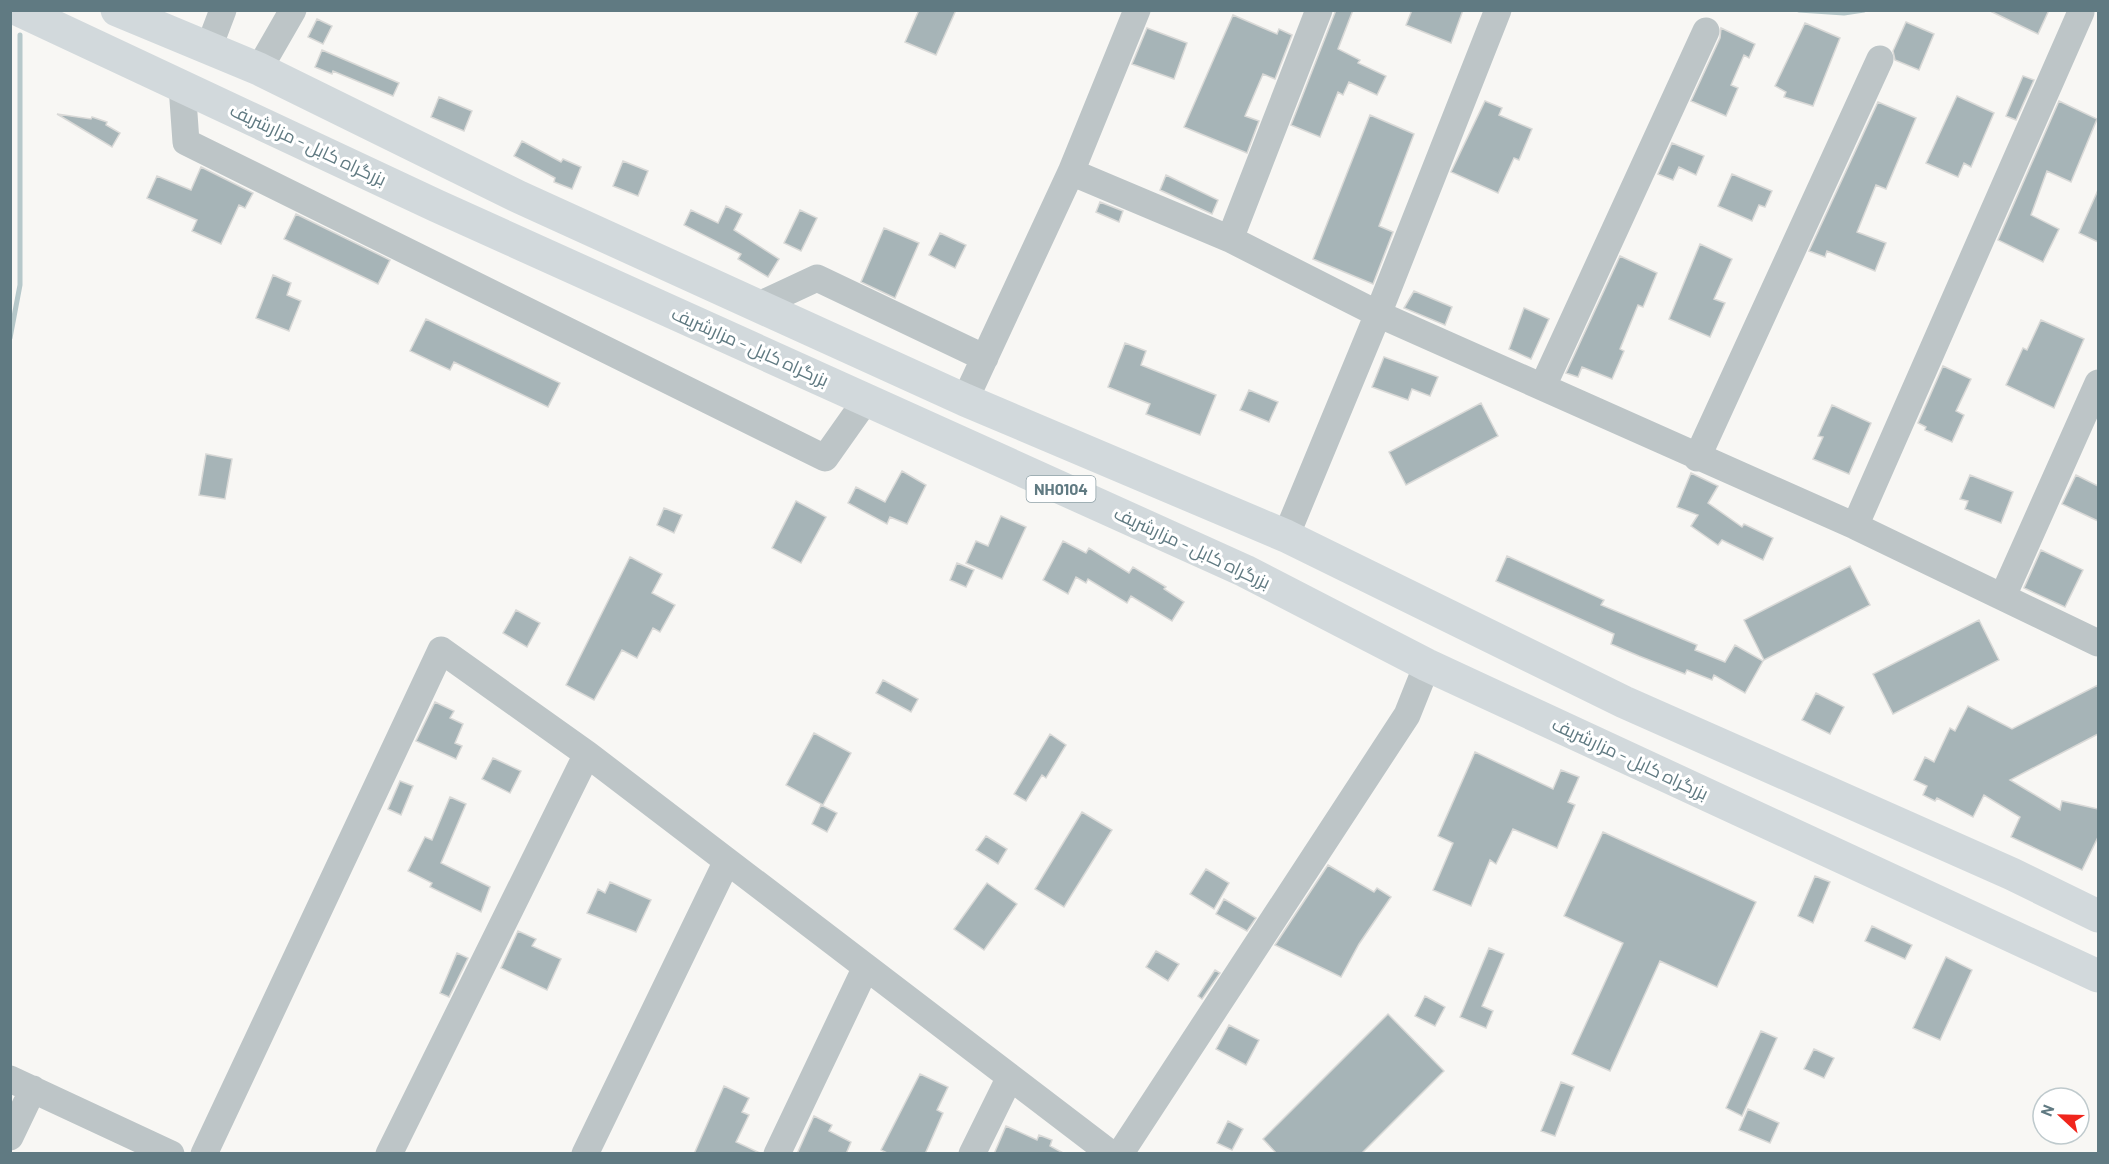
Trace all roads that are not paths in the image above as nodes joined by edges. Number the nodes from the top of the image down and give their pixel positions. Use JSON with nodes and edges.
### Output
{"nodes":[{"id":1,"x":19,"y":10,"type":"edge"},
{"id":2,"x":117,"y":10,"type":"edge"},
{"id":3,"x":223,"y":10,"type":"edge"},
{"id":4,"x":292,"y":10,"type":"edge"},
{"id":5,"x":1137,"y":10,"type":"edge"},
{"id":6,"x":1319,"y":10,"type":"edge"},
{"id":7,"x":1498,"y":10,"type":"edge"},
{"id":8,"x":2081,"y":12,"type":"edge"},
{"id":9,"x":1706,"y":31,"type":"dead end"},
{"id":10,"x":209,"y":47,"type":"junction"},
{"id":11,"x":1880,"y":59,"type":"dead end"},
{"id":12,"x":259,"y":69,"type":"junction"},
{"id":13,"x":182,"y":86,"type":"junction"},
{"id":14,"x":1071,"y":172,"type":"junction"},
{"id":15,"x":1230,"y":239,"type":"junction"},
{"id":16,"x":758,"y":306,"type":"junction"},
{"id":17,"x":1378,"y":315,"type":"junction"},
{"id":18,"x":985,"y":357,"type":"junction"},
{"id":19,"x":2098,"y":383,"type":"edge"},
{"id":20,"x":1543,"y":386,"type":"junction"},
{"id":21,"x":866,"y":400,"type":"junction"},
{"id":22,"x":965,"y":400,"type":"junction"},
{"id":23,"x":1697,"y":458,"type":"junction"},
{"id":24,"x":1855,"y":526,"type":"junction"},
{"id":25,"x":1286,"y":536,"type":"junction"},
{"id":26,"x":2003,"y":596,"type":"junction"},
{"id":27,"x":2098,"y":643,"type":"edge"},
{"id":28,"x":1427,"y":665,"type":"junction"},
{"id":29,"x":586,"y":754,"type":"junction"},
{"id":30,"x":727,"y":861,"type":"junction"},
{"id":31,"x":2098,"y":916,"type":"edge"},
{"id":32,"x":866,"y":967,"type":"junction"},
{"id":33,"x":2098,"y":976,"type":"edge"},
{"id":34,"x":1010,"y":1077,"type":"junction"},
{"id":35,"x":22,"y":1084,"type":"edge"},
{"id":36,"x":10,"y":1137,"type":"edge"},
{"id":37,"x":171,"y":1154,"type":"edge"},
{"id":38,"x":204,"y":1154,"type":"edge"},
{"id":39,"x":389,"y":1154,"type":"edge"},
{"id":40,"x":585,"y":1154,"type":"edge"},
{"id":41,"x":777,"y":1154,"type":"edge"},
{"id":42,"x":972,"y":1154,"type":"edge"},
{"id":43,"x":1111,"y":1154,"type":"edge"},
{"id":44,"x":1119,"y":1154,"type":"edge"}],
"edges":[{"from":1,"to":13,"type":"highway","name":"بزرگراه کابل - مزارشریف","number":"NH0104"},
{"from":2,"to":10,"type":"highway","number":"NH0104"},
{"from":3,"to":10,"type":"street"},
{"from":4,"to":12,"type":"street"},
{"from":5,"to":14,"type":"street"},
{"from":6,"to":15,"type":"street"},
{"from":7,"to":17,"type":"street"},
{"from":8,"to":24,"type":"street"},
{"from":9,"to":20,"type":"street"},
{"from":10,"to":12,"type":"highway","number":"NH0104"},
{"from":11,"to":23,"type":"street"},
{"from":12,"to":16,"type":"highway","number":"NH0104"},
{"from":13,"to":21,"type":"highway","name":"بزرگراه کابل - مزارشریف","number":"NH0104"},
{"from":13,"to":21,"type":"street"},
{"from":14,"to":15,"type":"street"},
{"from":14,"to":18,"type":"street"},
{"from":15,"to":17,"type":"street"},
{"from":16,"to":18,"type":"street"},
{"from":16,"to":22,"type":"highway","number":"NH0104"},
{"from":17,"to":20,"type":"street"},
{"from":17,"to":25,"type":"street"},
{"from":18,"to":22,"type":"street"},
{"from":19,"to":26,"type":"street"},
{"from":20,"to":23,"type":"street"},
{"from":21,"to":28,"type":"highway","name":"بزرگراه کابل - مزارشریف","number":"NH0104"},
{"from":22,"to":25,"type":"highway","number":"NH0104"},
{"from":23,"to":24,"type":"street"},
{"from":24,"to":26,"type":"street"},
{"from":25,"to":31,"type":"highway","number":"NH0104"},
{"from":26,"to":27,"type":"street"},
{"from":28,"to":33,"type":"highway","name":"بزرگراه کابل - مزارشریف","number":"NH0104"},
{"from":28,"to":44,"type":"street"},
{"from":29,"to":30,"type":"street"},
{"from":29,"to":38,"type":"street"},
{"from":29,"to":39,"type":"street"},
{"from":30,"to":32,"type":"street"},
{"from":30,"to":40,"type":"street"},
{"from":32,"to":34,"type":"street"},
{"from":32,"to":41,"type":"street"},
{"from":34,"to":42,"type":"street"},
{"from":34,"to":43,"type":"street"},
{"from":35,"to":36,"type":"street"},
{"from":35,"to":37,"type":"street"}]}
